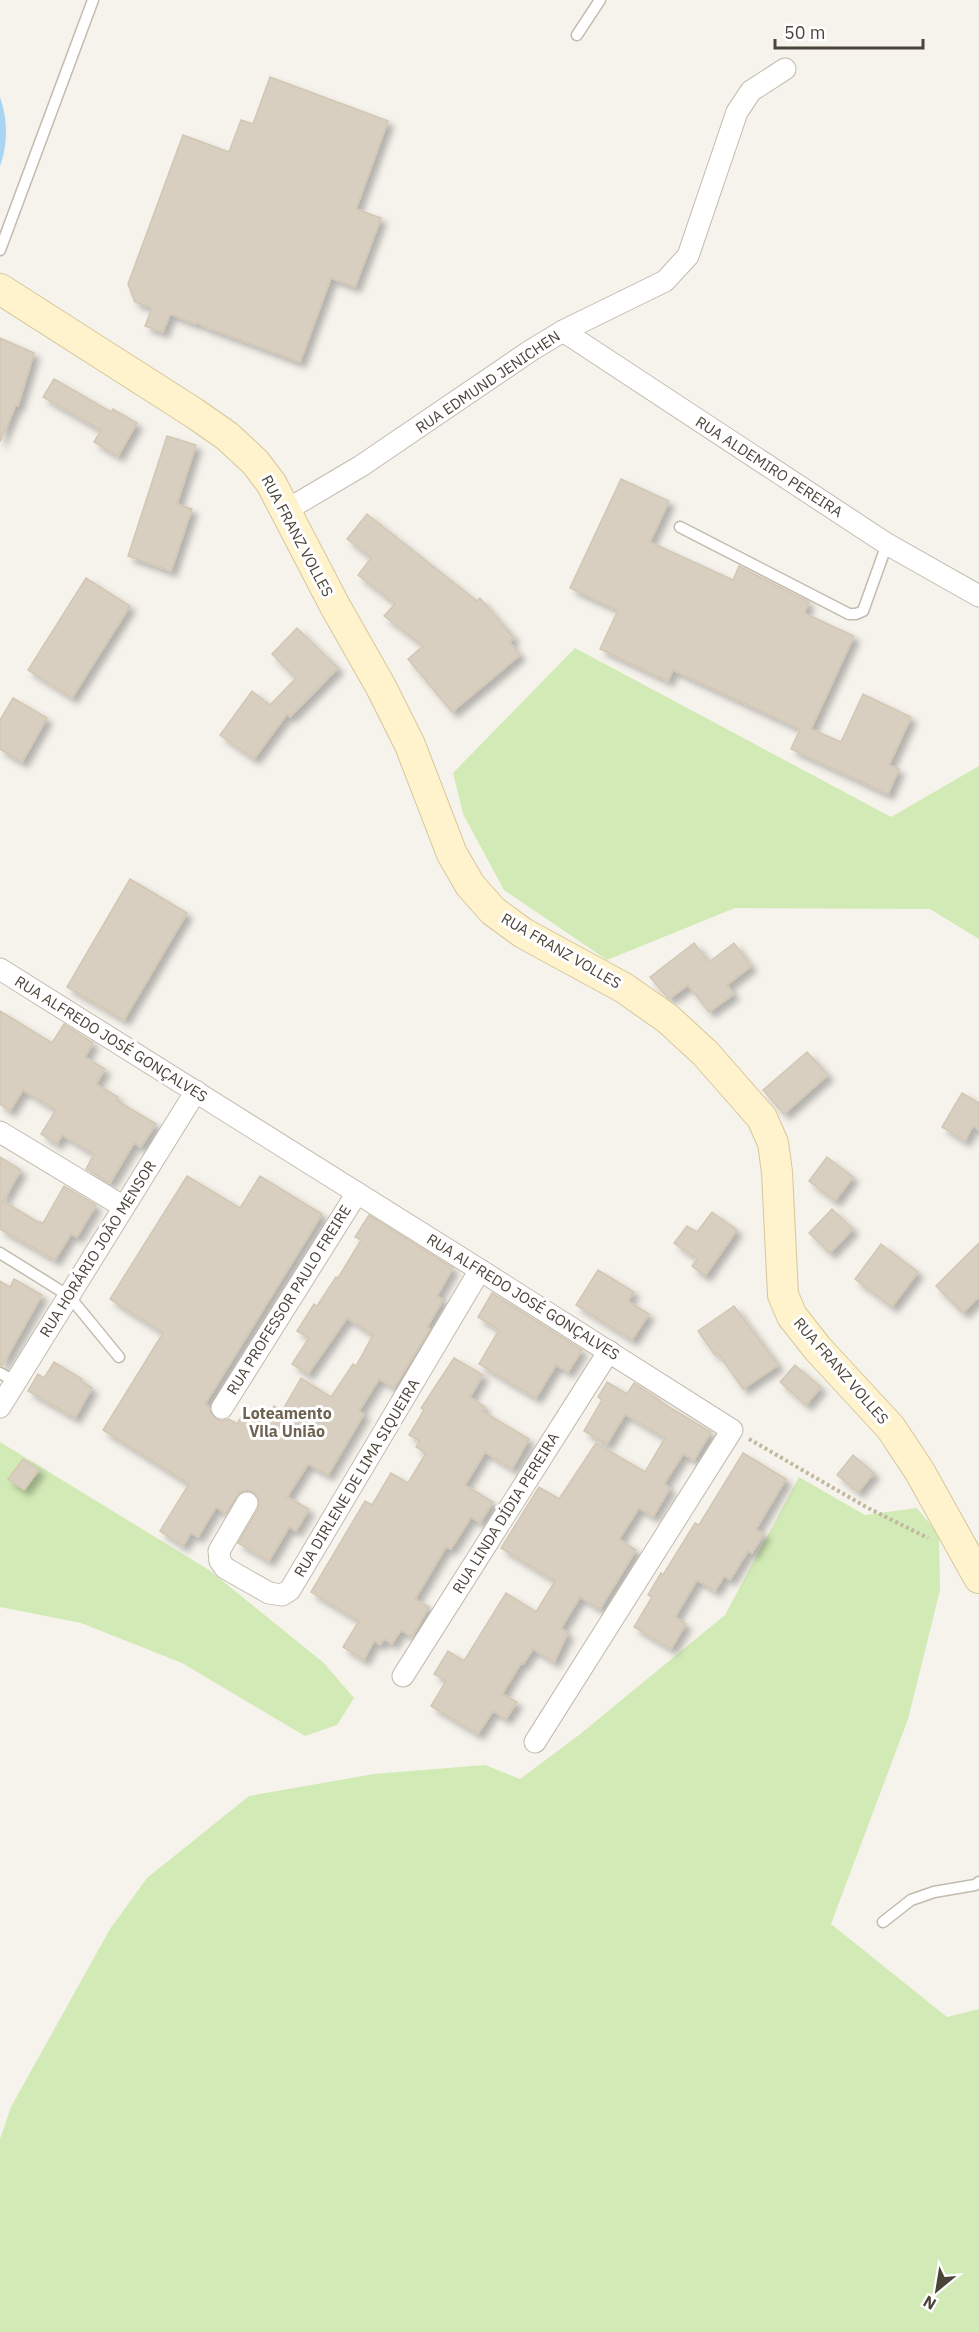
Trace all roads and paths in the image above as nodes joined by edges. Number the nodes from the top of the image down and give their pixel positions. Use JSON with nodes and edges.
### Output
{"nodes":[{"id":1,"x":93,"y":0,"type":"edge"},
{"id":2,"x":600,"y":0,"type":"edge"},
{"id":3,"x":576,"y":35,"type":"dead end"},
{"id":4,"x":785,"y":69,"type":"dead end"},
{"id":5,"x":0,"y":250,"type":"edge"},
{"id":6,"x":0,"y":289,"type":"edge"},
{"id":7,"x":563,"y":331,"type":"junction"},
{"id":8,"x":285,"y":511,"type":"junction"},
{"id":9,"x":681,"y":527,"type":"dead end"},
{"id":10,"x":887,"y":544,"type":"junction"},
{"id":11,"x":979,"y":596,"type":"edge"},
{"id":12,"x":0,"y":969,"type":"edge"},
{"id":13,"x":196,"y":1091,"type":"junction"},
{"id":14,"x":0,"y":1132,"type":"edge"},
{"id":15,"x":357,"y":1193,"type":"junction"},
{"id":16,"x":124,"y":1207,"type":"junction"},
{"id":17,"x":0,"y":1253,"type":"edge"},
{"id":18,"x":480,"y":1270,"type":"junction"},
{"id":19,"x":69,"y":1296,"type":"junction"},
{"id":20,"x":609,"y":1351,"type":"junction"},
{"id":21,"x":119,"y":1357,"type":"dead end"},
{"id":22,"x":8,"y":1377,"type":"edge"},
{"id":23,"x":0,"y":1407,"type":"edge"},
{"id":24,"x":222,"y":1408,"type":"dead end"},
{"id":25,"x":732,"y":1430,"type":"junction"},
{"id":26,"x":246,"y":1503,"type":"dead end"},
{"id":27,"x":922,"y":1536,"type":"dead end"},
{"id":28,"x":978,"y":1576,"type":"edge"},
{"id":29,"x":403,"y":1676,"type":"dead end"},
{"id":30,"x":535,"y":1742,"type":"dead end"},
{"id":31,"x":979,"y":1882,"type":"edge"},
{"id":32,"x":883,"y":1922,"type":"dead end"}],
"edges":[{"from":1,"to":5,"type":"lane"},
{"from":2,"to":3,"type":"lane"},
{"from":4,"to":7,"type":"street","name":"RUA EDMUND JENICHEN"},
{"from":6,"to":8,"type":"street","name":"RUA FRANZ VOLLES"},
{"from":7,"to":8,"type":"street","name":"RUA EDMUND JENICHEN"},
{"from":7,"to":10,"type":"street","name":"RUA ALDEMIRO PEREIRA"},
{"from":8,"to":28,"type":"street","name":"RUA FRANZ VOLLES"},
{"from":9,"to":10,"type":"lane"},
{"from":10,"to":11,"type":"street","name":"RUA ALDEMIRO PEREIRA"},
{"from":12,"to":13,"type":"street","name":"RUA ALFREDO JOSÉ GONÇALVES"},
{"from":13,"to":15,"type":"street","name":"RUA ALFREDO JOSÉ GONÇALVES"},
{"from":13,"to":16,"type":"street","name":"RUA HORÁRIO JOÃO MENSOR"},
{"from":14,"to":16,"type":"street"},
{"from":15,"to":18,"type":"street","name":"RUA ALFREDO JOSÉ GONÇALVES"},
{"from":15,"to":24,"type":"street","name":"RUA PROFESSOR PAULO FREIRE"},
{"from":16,"to":19,"type":"street","name":"RUA HORÁRIO JOÃO MENSOR"},
{"from":17,"to":19,"type":"lane"},
{"from":18,"to":20,"type":"street","name":"RUA ALFREDO JOSÉ GONÇALVES"},
{"from":18,"to":26,"type":"street","name":"RUA DIRLENE DE LIMA SIQUEIRA"},
{"from":19,"to":21,"type":"lane"},
{"from":19,"to":22,"type":"street","name":"RUA HORÁRIO JOÃO MENSOR"},
{"from":20,"to":25,"type":"street","name":"RUA ALFREDO JOSÉ GONÇALVES"},
{"from":20,"to":29,"type":"street","name":"RUA LINDA DÍDIA PEREIRA"},
{"from":22,"to":23,"type":"street","name":"RUA HORÁRIO JOÃO MENSOR"},
{"from":25,"to":27,"type":"path"},
{"from":25,"to":30,"type":"street"},
{"from":31,"to":32,"type":"lane"}]}
